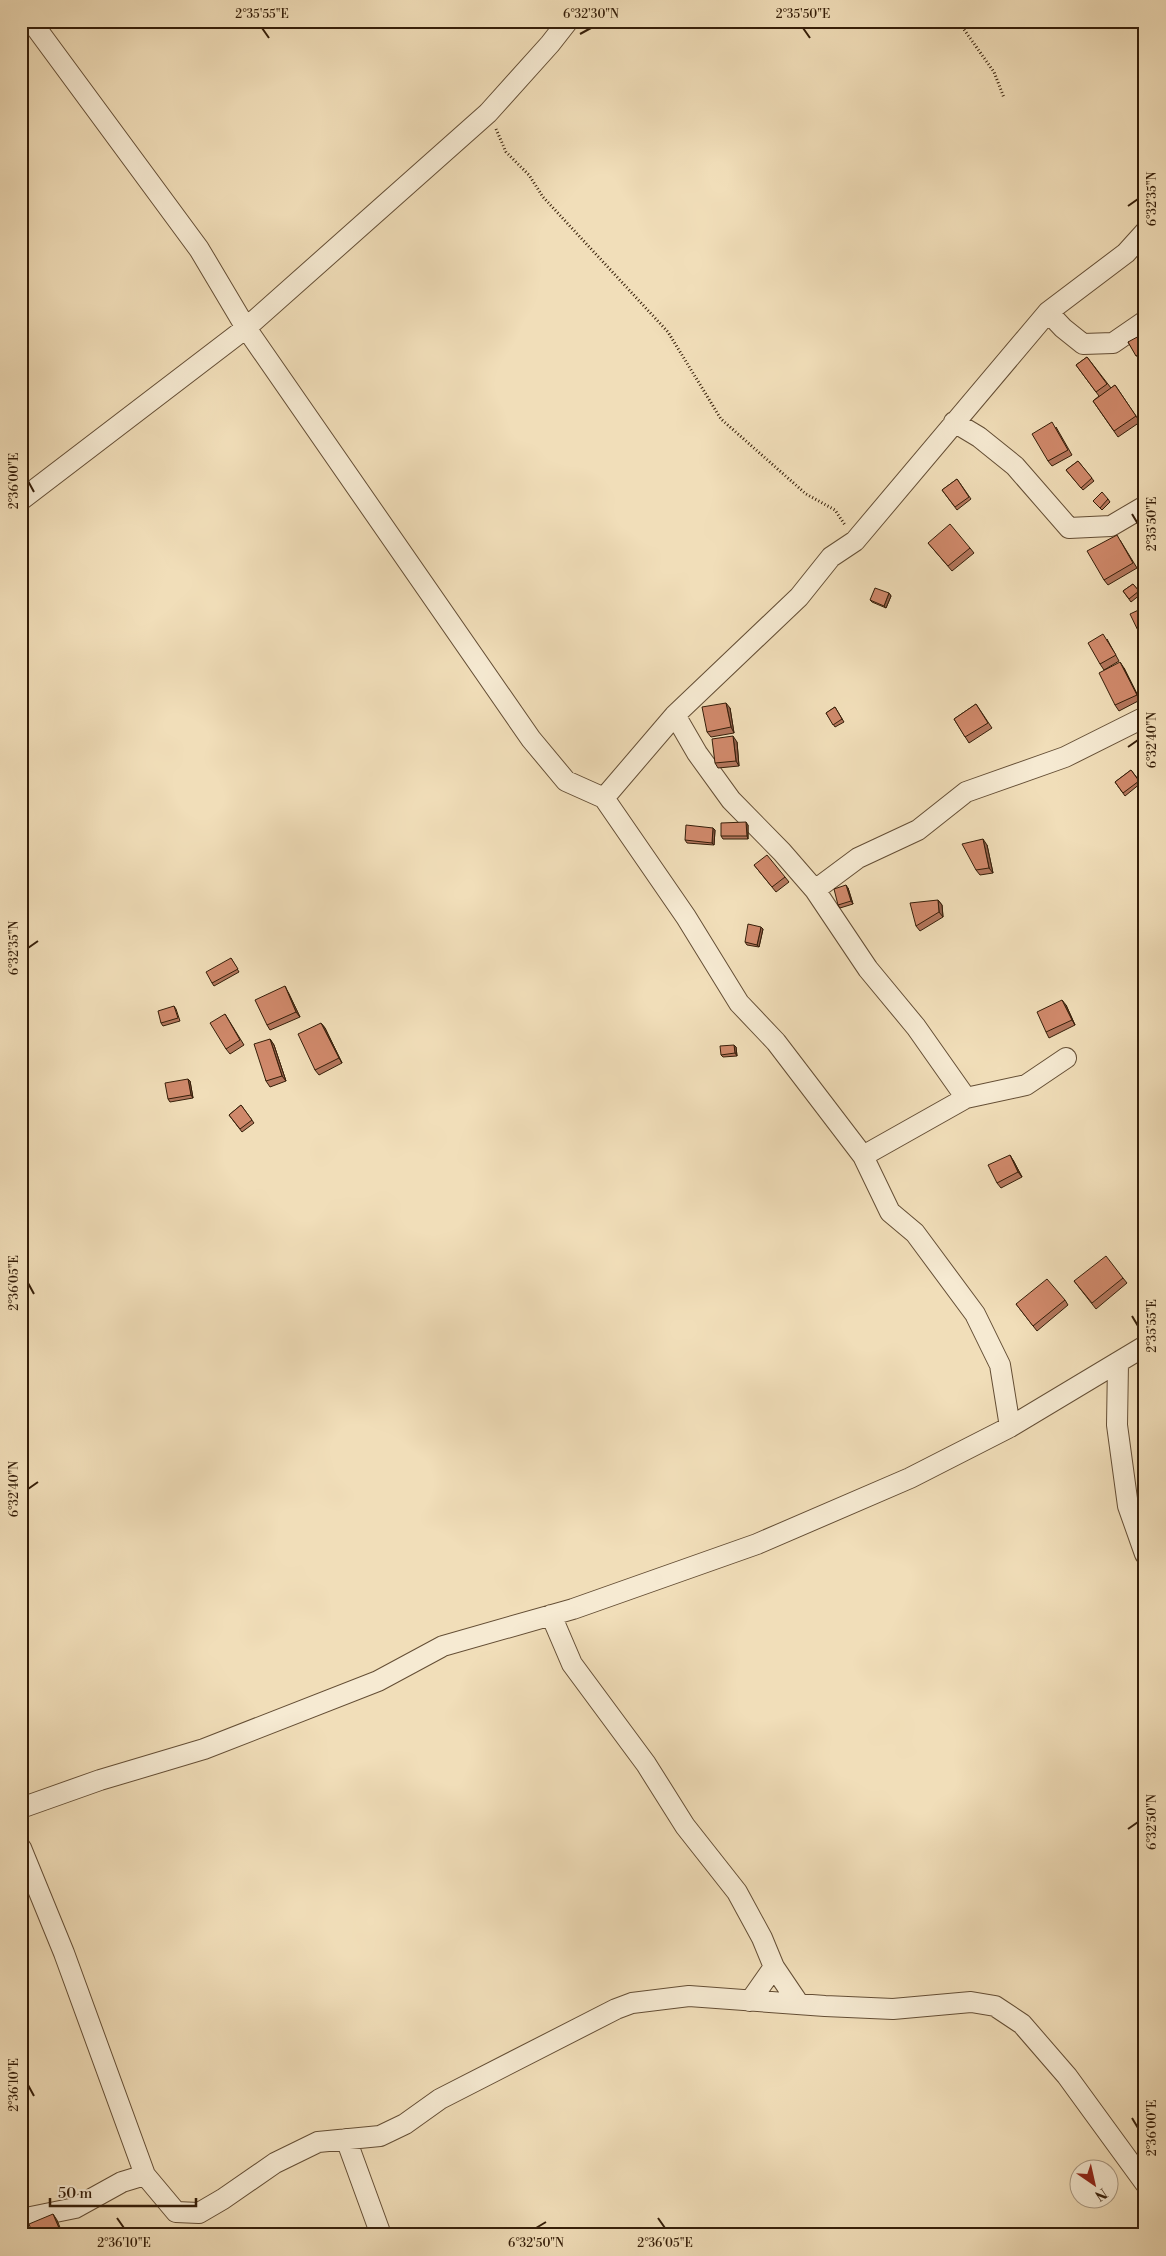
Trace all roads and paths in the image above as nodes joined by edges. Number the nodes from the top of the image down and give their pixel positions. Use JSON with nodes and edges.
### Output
{"nodes":[{"id":1,"x":30,"y":21,"type":"edge"},
{"id":2,"x":568,"y":21,"type":"edge"},
{"id":3,"x":958,"y":21,"type":"edge"},
{"id":4,"x":1004,"y":98,"type":"dead end"},
{"id":5,"x":488,"y":113,"type":"junction"},
{"id":6,"x":1145,"y":232,"type":"edge"},
{"id":7,"x":1048,"y":312,"type":"junction"},
{"id":8,"x":1145,"y":321,"type":"edge"},
{"id":9,"x":246,"y":328,"type":"junction"},
{"id":10,"x":954,"y":422,"type":"junction"},
{"id":11,"x":21,"y":500,"type":"edge"},
{"id":12,"x":1145,"y":506,"type":"edge"},
{"id":13,"x":855,"y":541,"type":"junction"},
{"id":14,"x":675,"y":715,"type":"junction"},
{"id":15,"x":1145,"y":717,"type":"edge"},
{"id":16,"x":604,"y":798,"type":"junction"},
{"id":17,"x":814,"y":890,"type":"junction"},
{"id":18,"x":1066,"y":1058,"type":"dead end"},
{"id":19,"x":966,"y":1098,"type":"junction"},
{"id":20,"x":863,"y":1156,"type":"junction"},
{"id":21,"x":1145,"y":1346,"type":"edge"},
{"id":22,"x":1118,"y":1362,"type":"junction"},
{"id":23,"x":1010,"y":1427,"type":"junction"},
{"id":24,"x":1145,"y":1554,"type":"edge"},
{"id":25,"x":551,"y":1615,"type":"junction"},
{"id":26,"x":21,"y":1808,"type":"edge"},
{"id":27,"x":21,"y":1848,"type":"edge"},
{"id":28,"x":774,"y":1967,"type":"junction"},
{"id":29,"x":750,"y":2001,"type":"junction"},
{"id":30,"x":799,"y":2004,"type":"junction"},
{"id":31,"x":346,"y":2139,"type":"junction"},
{"id":32,"x":145,"y":2175,"type":"junction"},
{"id":33,"x":1145,"y":2183,"type":"edge"},
{"id":34,"x":21,"y":2219,"type":"edge"},
{"id":35,"x":380,"y":2235,"type":"edge"}],
"edges":[{"from":1,"to":9,"type":"street"},
{"from":2,"to":5,"type":"street"},
{"from":3,"to":4,"type":"path"},
{"from":5,"to":9,"type":"street"},
{"from":5,"to":13,"type":"path"},
{"from":6,"to":7,"type":"street"},
{"from":7,"to":8,"type":"street"},
{"from":7,"to":10,"type":"street"},
{"from":9,"to":11,"type":"street"},
{"from":9,"to":16,"type":"street"},
{"from":10,"to":12,"type":"street"},
{"from":10,"to":13,"type":"street"},
{"from":13,"to":14,"type":"street"},
{"from":14,"to":16,"type":"street"},
{"from":14,"to":17,"type":"street"},
{"from":15,"to":17,"type":"street"},
{"from":16,"to":20,"type":"street"},
{"from":17,"to":19,"type":"street"},
{"from":18,"to":19,"type":"street"},
{"from":19,"to":20,"type":"street"},
{"from":20,"to":23,"type":"street"},
{"from":21,"to":22,"type":"street"},
{"from":22,"to":23,"type":"street"},
{"from":22,"to":24,"type":"street"},
{"from":23,"to":25,"type":"street"},
{"from":25,"to":26,"type":"street"},
{"from":25,"to":28,"type":"street"},
{"from":27,"to":32,"type":"street"},
{"from":28,"to":29,"type":"street"},
{"from":28,"to":30,"type":"street"},
{"from":29,"to":30,"type":"street"},
{"from":29,"to":31,"type":"street"},
{"from":30,"to":33,"type":"street"},
{"from":31,"to":32,"type":"street"},
{"from":31,"to":35,"type":"street"},
{"from":32,"to":34,"type":"street"}]}
